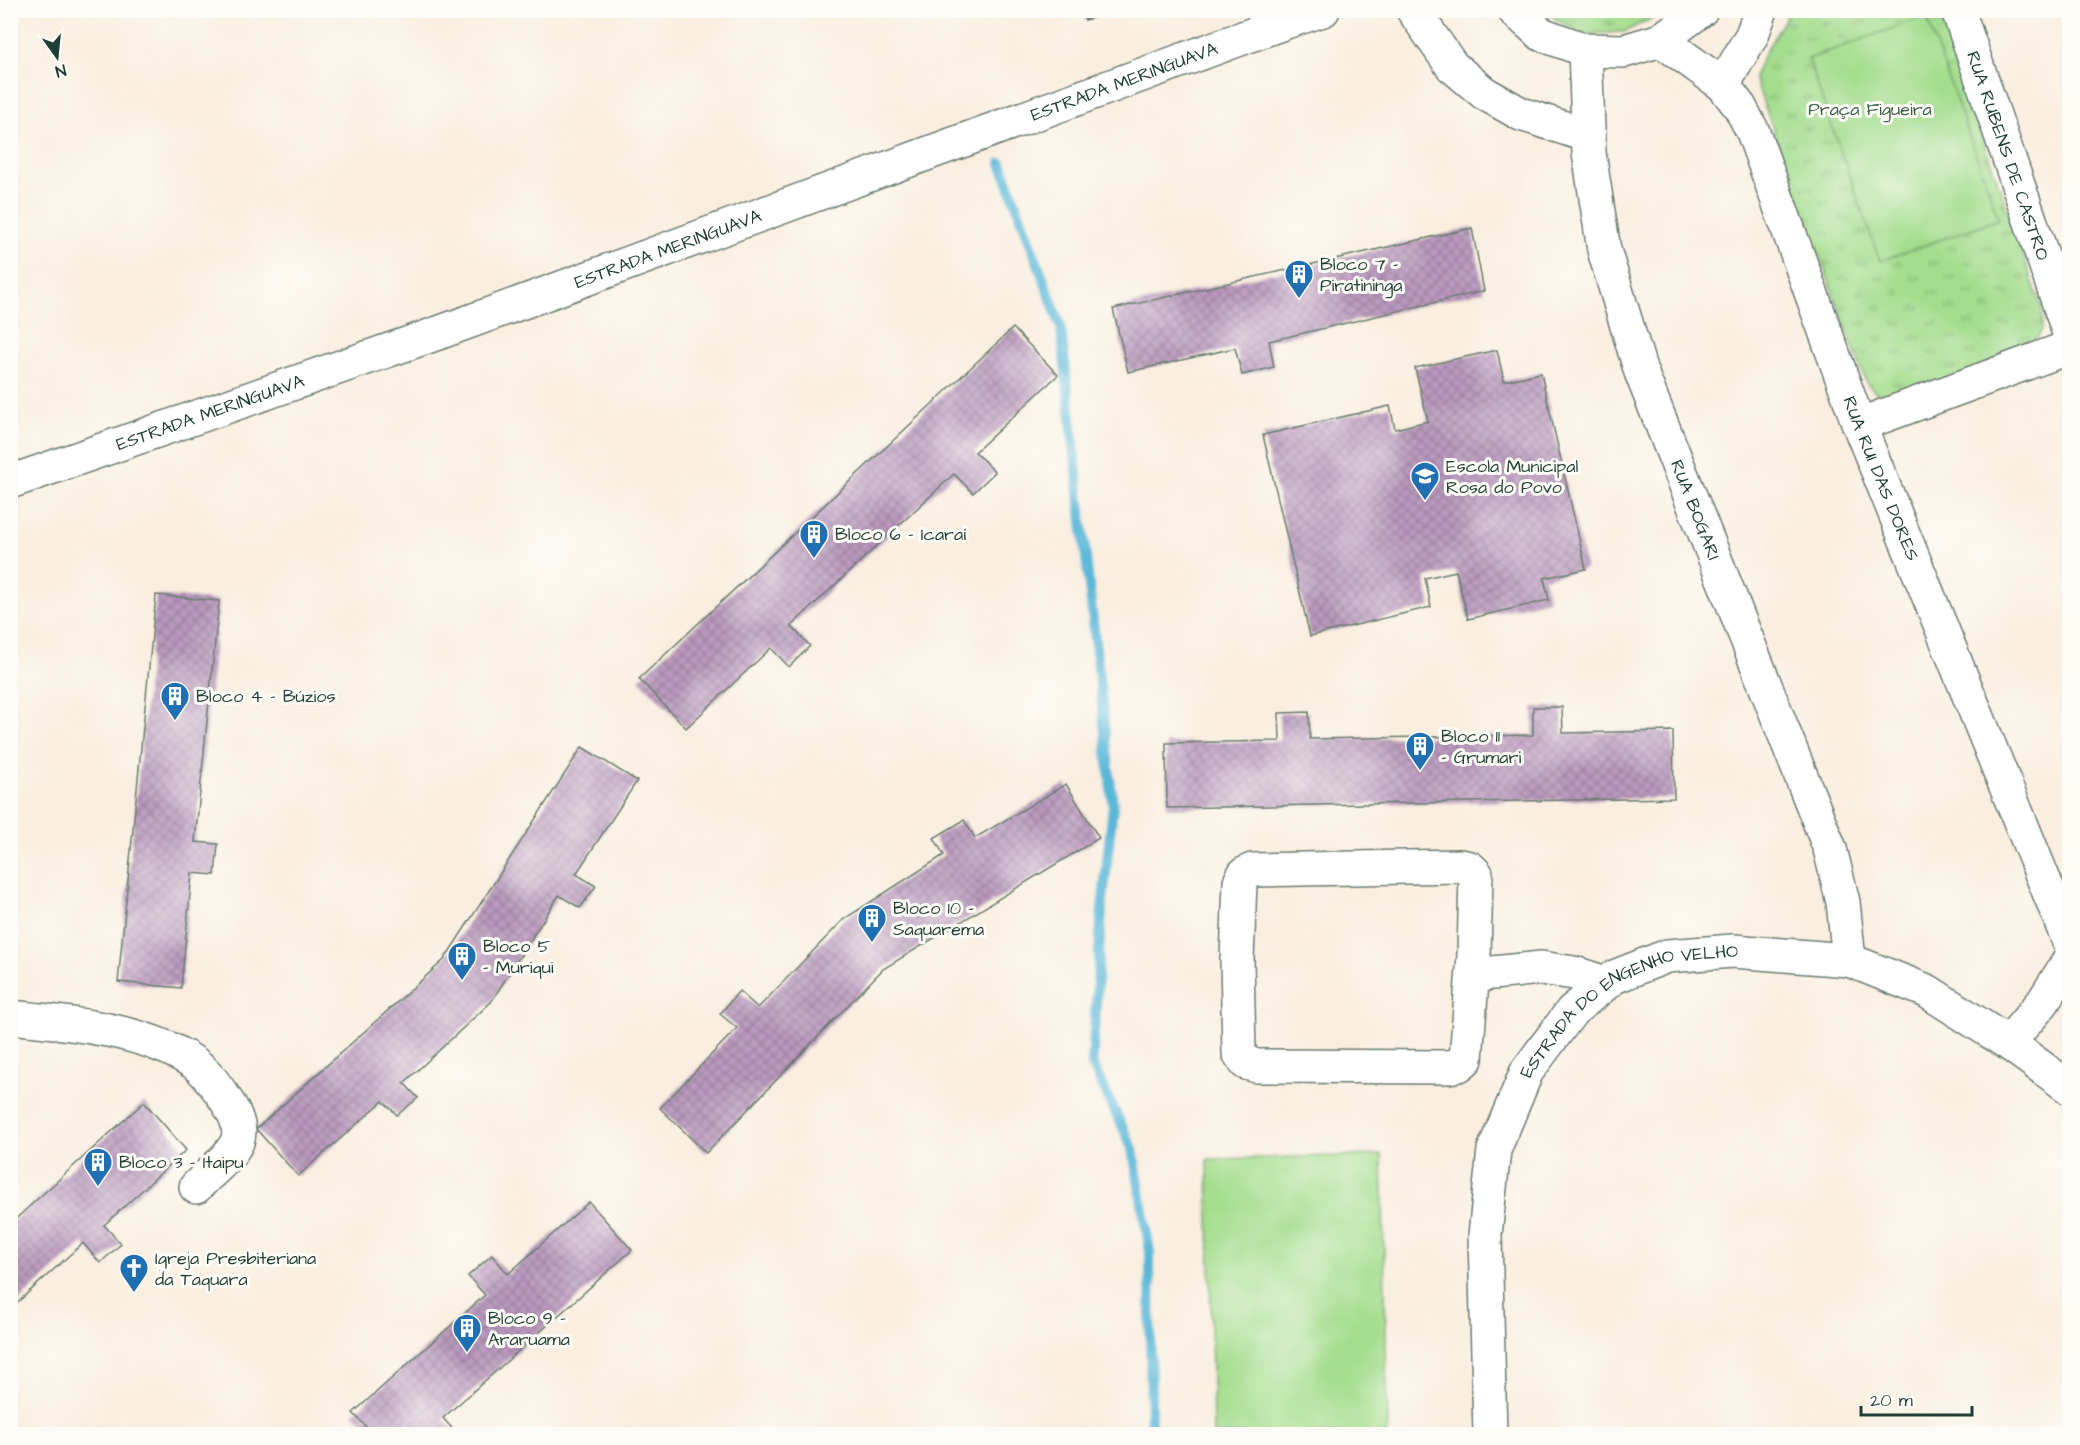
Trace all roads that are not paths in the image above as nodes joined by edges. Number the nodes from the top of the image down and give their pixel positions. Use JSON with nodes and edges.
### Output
{"nodes":[{"id":1,"x":1323,"y":10,"type":"edge"},
{"id":2,"x":1413,"y":10,"type":"edge"},
{"id":3,"x":1514,"y":10,"type":"edge"},
{"id":4,"x":1701,"y":10,"type":"edge"},
{"id":5,"x":1761,"y":10,"type":"edge"},
{"id":6,"x":1958,"y":10,"type":"edge"},
{"id":7,"x":1661,"y":40,"type":"junction"},
{"id":8,"x":1585,"y":50,"type":"junction"},
{"id":9,"x":1723,"y":84,"type":"junction"},
{"id":10,"x":1589,"y":136,"type":"junction"},
{"id":11,"x":2070,"y":336,"type":"edge"},
{"id":12,"x":2070,"y":347,"type":"edge"},
{"id":13,"x":1859,"y":425,"type":"junction"},
{"id":14,"x":10,"y":482,"type":"edge"},
{"id":15,"x":2070,"y":944,"type":"edge"},
{"id":16,"x":2070,"y":959,"type":"edge"},
{"id":17,"x":1849,"y":960,"type":"junction"},
{"id":18,"x":1473,"y":975,"type":"junction"},
{"id":19,"x":1605,"y":983,"type":"junction"},
{"id":20,"x":10,"y":1017,"type":"edge"},
{"id":21,"x":2008,"y":1043,"type":"junction"},
{"id":22,"x":2070,"y":1088,"type":"edge"},
{"id":23,"x":196,"y":1186,"type":"dead end"},
{"id":24,"x":1490,"y":1434,"type":"edge"}],
"edges":[{"from":1,"to":14,"type":"street","name":"ESTRADA MERINGUAVA"},
{"from":2,"to":10,"type":"street"},
{"from":3,"to":8,"type":"street"},
{"from":4,"to":7,"type":"street"},
{"from":5,"to":9,"type":"street"},
{"from":6,"to":11,"type":"street","name":"RUA RUBENS DE CASTRO"},
{"from":7,"to":8,"type":"street"},
{"from":7,"to":9,"type":"street","name":"RUA RUI DAS DORES"},
{"from":8,"to":10,"type":"street","name":"RUA BOGARI"},
{"from":9,"to":13,"type":"street","name":"RUA RUI DAS DORES"},
{"from":10,"to":17,"type":"street","name":"RUA BOGARI"},
{"from":12,"to":13,"type":"street"},
{"from":13,"to":15,"type":"street","name":"RUA RUI DAS DORES"},
{"from":16,"to":21,"type":"street"},
{"from":17,"to":19,"type":"street","name":"ESTRADA DO ENGENHO VELHO"},
{"from":17,"to":21,"type":"street","name":"ESTRADA DO ENGENHO VELHO"},
{"from":18,"to":18,"type":"street"},
{"from":18,"to":19,"type":"street"},
{"from":19,"to":24,"type":"street","name":"ESTRADA DO ENGENHO VELHO"},
{"from":20,"to":23,"type":"street"},
{"from":21,"to":22,"type":"street","name":"ESTRADA DO ENGENHO VELHO"}]}
